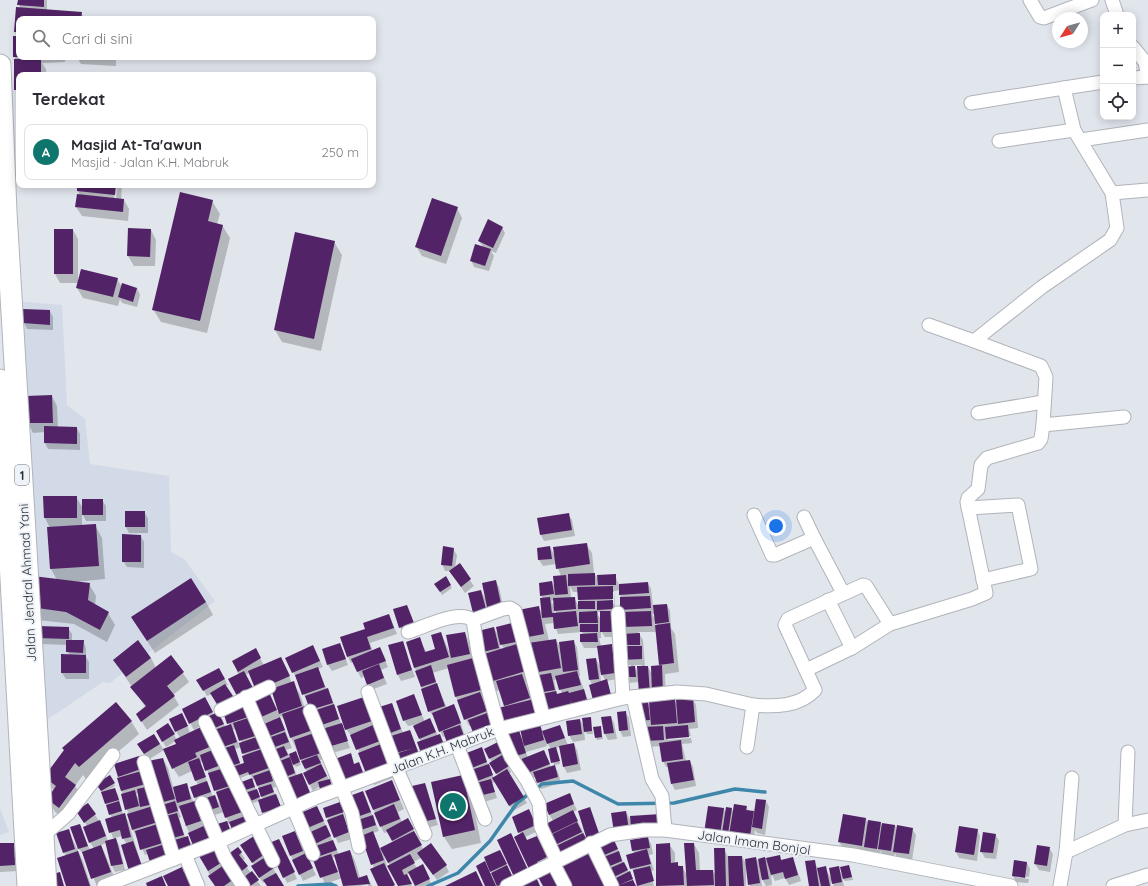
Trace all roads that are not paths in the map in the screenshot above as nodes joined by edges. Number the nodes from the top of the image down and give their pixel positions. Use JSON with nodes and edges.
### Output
{"nodes":[{"id":1,"x":1030,"y":0,"type":"edge"},
{"id":2,"x":1092,"y":0,"type":"edge"},
{"id":3,"x":1112,"y":0,"type":"edge"},
{"id":4,"x":1116,"y":12,"type":"edge"},
{"id":5,"x":1134,"y":48,"type":"edge"},
{"id":6,"x":0,"y":65,"type":"edge"},
{"id":7,"x":1148,"y":77,"type":"edge"},
{"id":8,"x":1136,"y":78,"type":"edge"},
{"id":9,"x":1100,"y":82,"type":"edge"},
{"id":10,"x":1064,"y":88,"type":"junction"},
{"id":11,"x":971,"y":103,"type":"dead end"},
{"id":12,"x":1148,"y":130,"type":"edge"},
{"id":13,"x":1078,"y":135,"type":"junction"},
{"id":14,"x":999,"y":141,"type":"dead end"},
{"id":15,"x":1148,"y":190,"type":"edge"},
{"id":16,"x":1112,"y":193,"type":"junction"},
{"id":17,"x":929,"y":325,"type":"dead end"},
{"id":18,"x":974,"y":341,"type":"junction"},
{"id":19,"x":0,"y":380,"type":"edge"},
{"id":20,"x":1043,"y":402,"type":"junction"},
{"id":21,"x":978,"y":412,"type":"dead end"},
{"id":22,"x":1124,"y":416,"type":"dead end"},
{"id":23,"x":1043,"y":425,"type":"junction"},
{"id":24,"x":968,"y":508,"type":"junction"},
{"id":25,"x":754,"y":515,"type":"dead end"},
{"id":26,"x":804,"y":517,"type":"dead end"},
{"id":27,"x":814,"y":538,"type":"junction"},
{"id":28,"x":983,"y":580,"type":"junction"},
{"id":29,"x":843,"y":593,"type":"junction"},
{"id":30,"x":828,"y":600,"type":"junction"},
{"id":31,"x":618,"y":613,"type":"dead end"},
{"id":32,"x":473,"y":620,"type":"junction"},
{"id":33,"x":890,"y":624,"type":"junction"},
{"id":34,"x":408,"y":632,"type":"dead end"},
{"id":35,"x":852,"y":648,"type":"junction"},
{"id":36,"x":806,"y":670,"type":"junction"},
{"id":37,"x":269,"y":687,"type":"dead end"},
{"id":38,"x":368,"y":692,"type":"dead end"},
{"id":39,"x":246,"y":697,"type":"junction"},
{"id":40,"x":628,"y":698,"type":"junction"},
{"id":41,"x":754,"y":705,"type":"junction"},
{"id":42,"x":221,"y":710,"type":"dead end"},
{"id":43,"x":310,"y":711,"type":"dead end"},
{"id":44,"x":543,"y":716,"type":"junction"},
{"id":45,"x":205,"y":722,"type":"dead end"},
{"id":46,"x":499,"y":729,"type":"junction"},
{"id":47,"x":457,"y":745,"type":"junction"},
{"id":48,"x":747,"y":747,"type":"dead end"},
{"id":49,"x":1128,"y":752,"type":"dead end"},
{"id":50,"x":113,"y":755,"type":"dead end"},
{"id":51,"x":144,"y":762,"type":"dead end"},
{"id":52,"x":396,"y":767,"type":"junction"},
{"id":53,"x":1072,"y":778,"type":"dead end"},
{"id":54,"x":341,"y":788,"type":"junction"},
{"id":55,"x":202,"y":803,"type":"dead end"},
{"id":56,"x":294,"y":807,"type":"junction"},
{"id":57,"x":485,"y":820,"type":"dead end"},
{"id":58,"x":1148,"y":820,"type":"edge"},
{"id":59,"x":257,"y":824,"type":"junction"},
{"id":60,"x":1124,"y":825,"type":"junction"},
{"id":61,"x":665,"y":830,"type":"junction"},
{"id":62,"x":425,"y":834,"type":"dead end"},
{"id":63,"x":42,"y":837,"type":"junction"},
{"id":64,"x":218,"y":842,"type":"junction"},
{"id":65,"x":591,"y":843,"type":"junction"},
{"id":66,"x":360,"y":847,"type":"dead end"},
{"id":67,"x":1066,"y":852,"type":"junction"},
{"id":68,"x":313,"y":854,"type":"dead end"},
{"id":69,"x":180,"y":857,"type":"junction"},
{"id":70,"x":273,"y":861,"type":"dead end"},
{"id":71,"x":555,"y":862,"type":"junction"},
{"id":72,"x":1148,"y":875,"type":"edge"},
{"id":73,"x":28,"y":886,"type":"edge"},
{"id":74,"x":46,"y":886,"type":"edge"},
{"id":75,"x":104,"y":886,"type":"edge"},
{"id":76,"x":198,"y":886,"type":"edge"},
{"id":77,"x":243,"y":886,"type":"edge"},
{"id":78,"x":507,"y":886,"type":"edge"},
{"id":79,"x":565,"y":886,"type":"edge"},
{"id":80,"x":612,"y":886,"type":"edge"},
{"id":81,"x":1011,"y":886,"type":"edge"},
{"id":82,"x":1062,"y":886,"type":"edge"},
{"id":83,"x":1113,"y":886,"type":"edge"}],
"edges":[{"from":1,"to":2,"type":"street"},
{"from":3,"to":4,"type":"street"},
{"from":5,"to":7,"type":"street"},
{"from":6,"to":63,"type":"highway","name":"Jalan Jendral Ahmad Yani","number":"1"},
{"from":7,"to":8,"type":"street"},
{"from":9,"to":10,"type":"street"},
{"from":10,"to":11,"type":"street"},
{"from":10,"to":13,"type":"street"},
{"from":12,"to":13,"type":"street"},
{"from":13,"to":14,"type":"street"},
{"from":13,"to":16,"type":"street"},
{"from":15,"to":16,"type":"street"},
{"from":16,"to":18,"type":"street"},
{"from":17,"to":18,"type":"street"},
{"from":18,"to":20,"type":"street"},
{"from":19,"to":73,"type":"highway","name":"Jalan Jendral Ahmad Yani","number":"1"},
{"from":20,"to":21,"type":"street"},
{"from":20,"to":23,"type":"street"},
{"from":22,"to":23,"type":"street"},
{"from":23,"to":24,"type":"street"},
{"from":24,"to":28,"type":"street"},
{"from":24,"to":28,"type":"street"},
{"from":25,"to":27,"type":"street"},
{"from":26,"to":27,"type":"street"},
{"from":27,"to":29,"type":"street"},
{"from":28,"to":33,"type":"street"},
{"from":29,"to":30,"type":"street"},
{"from":29,"to":33,"type":"street"},
{"from":30,"to":35,"type":"street"},
{"from":30,"to":36,"type":"street"},
{"from":31,"to":40,"type":"street"},
{"from":32,"to":34,"type":"street"},
{"from":32,"to":44,"type":"street"},
{"from":32,"to":46,"type":"street"},
{"from":33,"to":35,"type":"street"},
{"from":35,"to":36,"type":"street"},
{"from":36,"to":41,"type":"street","name":"Jalan K.H. Mabruk"},
{"from":37,"to":39,"type":"street"},
{"from":38,"to":52,"type":"street"},
{"from":39,"to":42,"type":"street"},
{"from":39,"to":56,"type":"street"},
{"from":40,"to":41,"type":"street","name":"Jalan K.H. Mabruk"},
{"from":40,"to":44,"type":"street","name":"Jalan K.H. Mabruk"},
{"from":40,"to":61,"type":"street"},
{"from":41,"to":48,"type":"street"},
{"from":43,"to":54,"type":"street"},
{"from":44,"to":46,"type":"street","name":"Jalan K.H. Mabruk"},
{"from":45,"to":59,"type":"street"},
{"from":46,"to":47,"type":"street","name":"Jalan K.H. Mabruk"},
{"from":46,"to":71,"type":"street"},
{"from":47,"to":52,"type":"street","name":"Jalan K.H. Mabruk"},
{"from":47,"to":57,"type":"street"},
{"from":49,"to":60,"type":"street"},
{"from":50,"to":63,"type":"street"},
{"from":51,"to":69,"type":"street"},
{"from":52,"to":54,"type":"street","name":"Jalan K.H. Mabruk"},
{"from":52,"to":62,"type":"street"},
{"from":53,"to":67,"type":"street"},
{"from":54,"to":56,"type":"street","name":"Jalan K.H. Mabruk"},
{"from":54,"to":66,"type":"street"},
{"from":55,"to":64,"type":"street"},
{"from":56,"to":59,"type":"street","name":"Jalan K.H. Mabruk"},
{"from":56,"to":68,"type":"street"},
{"from":58,"to":60,"type":"street"},
{"from":59,"to":64,"type":"street","name":"Jalan K.H. Mabruk"},
{"from":59,"to":70,"type":"street"},
{"from":60,"to":67,"type":"street"},
{"from":61,"to":65,"type":"street","name":"Jalan Imam Bonjol"},
{"from":61,"to":81,"type":"street","name":"Jalan Imam Bonjol"},
{"from":63,"to":74,"type":"highway","name":"Jalan Jendral Ahmad Yani","number":"1"},
{"from":64,"to":69,"type":"street","name":"Jalan K.H. Mabruk"},
{"from":64,"to":77,"type":"street"},
{"from":65,"to":71,"type":"street","name":"Jalan Imam Bonjol"},
{"from":65,"to":80,"type":"street"},
{"from":67,"to":82,"type":"street"},
{"from":69,"to":75,"type":"street","name":"Jalan K.H. Mabruk"},
{"from":69,"to":76,"type":"street"},
{"from":71,"to":78,"type":"street","name":"Jalan Imam Bonjol"},
{"from":71,"to":79,"type":"street"},
{"from":72,"to":83,"type":"street"}]}
